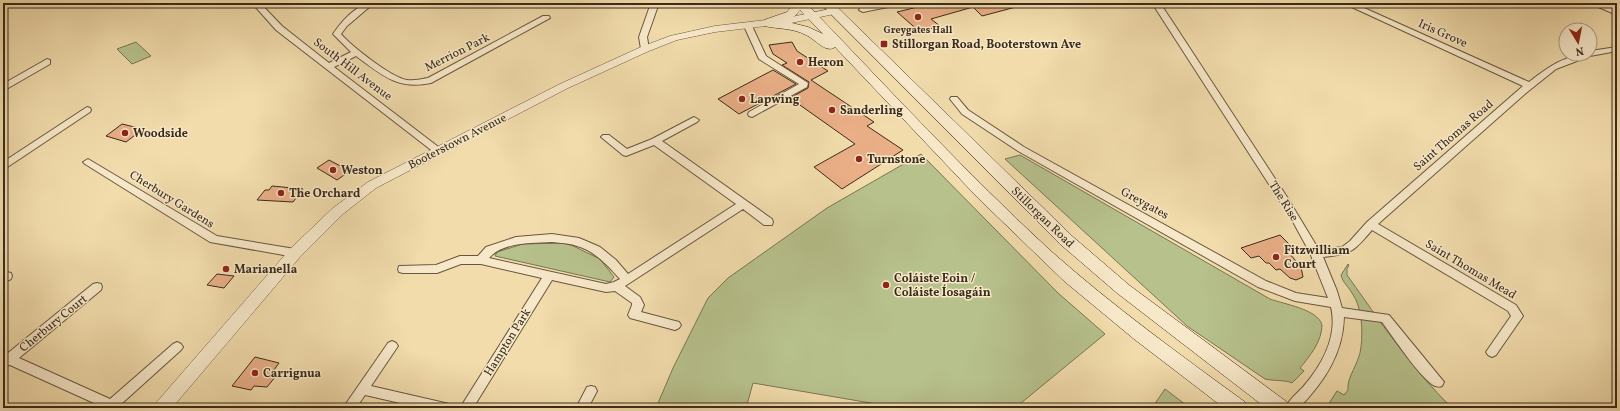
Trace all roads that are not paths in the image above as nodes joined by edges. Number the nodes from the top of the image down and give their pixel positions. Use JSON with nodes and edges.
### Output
{"nodes":[{"id":1,"x":256,"y":3,"type":"edge"},
{"id":2,"x":370,"y":3,"type":"edge"},
{"id":3,"x":656,"y":3,"type":"edge"},
{"id":4,"x":800,"y":3,"type":"edge"},
{"id":5,"x":898,"y":3,"type":"edge"},
{"id":6,"x":1156,"y":3,"type":"edge"},
{"id":7,"x":1347,"y":3,"type":"edge"},
{"id":8,"x":1593,"y":3,"type":"edge"},
{"id":9,"x":1608,"y":3,"type":"edge"},
{"id":10,"x":830,"y":7,"type":"edge"},
{"id":11,"x":1617,"y":7,"type":"edge"},
{"id":12,"x":863,"y":10,"type":"dead end"},
{"id":13,"x":1617,"y":13,"type":"edge"},
{"id":14,"x":813,"y":17,"type":"junction"},
{"id":15,"x":546,"y":18,"type":"dead end"},
{"id":16,"x":768,"y":23,"type":"junction"},
{"id":17,"x":748,"y":26,"type":"junction"},
{"id":18,"x":861,"y":38,"type":"junction"},
{"id":19,"x":840,"y":45,"type":"junction"},
{"id":20,"x":645,"y":49,"type":"junction"},
{"id":21,"x":1617,"y":49,"type":"edge"},
{"id":22,"x":357,"y":52,"type":"junction"},
{"id":23,"x":47,"y":62,"type":"dead end"},
{"id":24,"x":329,"y":66,"type":"junction"},
{"id":25,"x":861,"y":67,"type":"junction"},
{"id":26,"x":1530,"y":86,"type":"junction"},
{"id":27,"x":3,"y":88,"type":"edge"},
{"id":28,"x":954,"y":99,"type":"dead end"},
{"id":29,"x":87,"y":110,"type":"dead end"},
{"id":30,"x":752,"y":114,"type":"dead end"},
{"id":31,"x":694,"y":120,"type":"dead end"},
{"id":32,"x":606,"y":137,"type":"dead end"},
{"id":33,"x":656,"y":141,"type":"junction"},
{"id":34,"x":438,"y":151,"type":"junction"},
{"id":35,"x":88,"y":162,"type":"dead end"},
{"id":36,"x":3,"y":168,"type":"edge"},
{"id":37,"x":744,"y":204,"type":"junction"},
{"id":38,"x":768,"y":222,"type":"dead end"},
{"id":39,"x":1371,"y":225,"type":"junction"},
{"id":40,"x":295,"y":253,"type":"junction"},
{"id":41,"x":1316,"y":254,"type":"junction"},
{"id":42,"x":481,"y":260,"type":"junction"},
{"id":43,"x":403,"y":268,"type":"dead end"},
{"id":44,"x":548,"y":276,"type":"junction"},
{"id":45,"x":627,"y":280,"type":"junction"},
{"id":46,"x":617,"y":286,"type":"junction"},
{"id":47,"x":97,"y":287,"type":"dead end"},
{"id":48,"x":1336,"y":307,"type":"junction"},
{"id":49,"x":675,"y":325,"type":"dead end"},
{"id":50,"x":392,"y":346,"type":"dead end"},
{"id":51,"x":177,"y":347,"type":"dead end"},
{"id":52,"x":1492,"y":352,"type":"dead end"},
{"id":53,"x":5,"y":360,"type":"edge"},
{"id":54,"x":1438,"y":382,"type":"dead end"},
{"id":55,"x":362,"y":389,"type":"junction"},
{"id":56,"x":591,"y":391,"type":"dead end"},
{"id":57,"x":113,"y":406,"type":"edge"},
{"id":58,"x":162,"y":408,"type":"edge"},
{"id":59,"x":349,"y":408,"type":"edge"},
{"id":60,"x":445,"y":408,"type":"edge"},
{"id":61,"x":466,"y":408,"type":"edge"},
{"id":62,"x":582,"y":408,"type":"edge"},
{"id":63,"x":1238,"y":408,"type":"edge"},
{"id":64,"x":1280,"y":408,"type":"edge"},
{"id":65,"x":1291,"y":408,"type":"edge"}],
"edges":[{"from":1,"to":24,"type":"street","name":"South Hill Avenue"},
{"from":2,"to":22,"type":"street","name":"Merrion Park"},
{"from":3,"to":20,"type":"street"},
{"from":4,"to":14,"type":"main road","name":"Stillorgan Road"},
{"from":4,"to":16,"type":"main road"},
{"from":5,"to":12,"type":"street"},
{"from":6,"to":41,"type":"street","name":"The Rise"},
{"from":7,"to":26,"type":"street","name":"Iris Grove"},
{"from":8,"to":13,"type":"street"},
{"from":9,"to":11,"type":"street"},
{"from":10,"to":14,"type":"street","name":"Booterstown Avenue"},
{"from":10,"to":18,"type":"main road","name":"Stillorgan Road"},
{"from":14,"to":16,"type":"street","name":"Booterstown Avenue"},
{"from":14,"to":19,"type":"main road","name":"Stillorgan Road"},
{"from":15,"to":22,"type":"street","name":"Merrion Park"},
{"from":16,"to":17,"type":"street","name":"Booterstown Avenue"},
{"from":16,"to":25,"type":"main road"},
{"from":17,"to":20,"type":"street","name":"Booterstown Avenue"},
{"from":17,"to":30,"type":"street"},
{"from":18,"to":19,"type":"main road"},
{"from":18,"to":64,"type":"main road","name":"Stillorgan Road"},
{"from":19,"to":25,"type":"main road","name":"Stillorgan Road"},
{"from":20,"to":34,"type":"street","name":"Booterstown Avenue"},
{"from":21,"to":26,"type":"street","name":"Saint Thomas Road"},
{"from":22,"to":24,"type":"street"},
{"from":23,"to":27,"type":"street"},
{"from":24,"to":34,"type":"street","name":"South Hill Avenue"},
{"from":25,"to":63,"type":"main road","name":"Stillorgan Road"},
{"from":26,"to":39,"type":"street","name":"Saint Thomas Road"},
{"from":28,"to":48,"type":"street","name":"Greygates"},
{"from":29,"to":36,"type":"street"},
{"from":31,"to":33,"type":"street"},
{"from":32,"to":33,"type":"street"},
{"from":33,"to":37,"type":"street"},
{"from":34,"to":40,"type":"street","name":"Booterstown Avenue"},
{"from":35,"to":40,"type":"street","name":"Cherbury Gardens"},
{"from":37,"to":38,"type":"street"},
{"from":37,"to":45,"type":"street"},
{"from":39,"to":41,"type":"street","name":"Saint Thomas Road"},
{"from":39,"to":52,"type":"street","name":"Saint Thomas Mead"},
{"from":40,"to":58,"type":"street","name":"Booterstown Avenue"},
{"from":41,"to":48,"type":"street","name":"The Rise"},
{"from":42,"to":43,"type":"street"},
{"from":42,"to":44,"type":"street"},
{"from":42,"to":45,"type":"street"},
{"from":44,"to":46,"type":"street"},
{"from":44,"to":61,"type":"street","name":"Hampton Park"},
{"from":45,"to":46,"type":"street"},
{"from":46,"to":49,"type":"street"},
{"from":47,"to":53,"type":"street","name":"Cherbury Court"},
{"from":48,"to":54,"type":"street","name":"Greygates"},
{"from":48,"to":65,"type":"street","name":"The Rise"},
{"from":50,"to":55,"type":"street"},
{"from":51,"to":57,"type":"street","name":"Cherbury Court"},
{"from":53,"to":57,"type":"street","name":"Cherbury Court"},
{"from":55,"to":59,"type":"street"},
{"from":55,"to":60,"type":"street"},
{"from":56,"to":62,"type":"street"}]}
